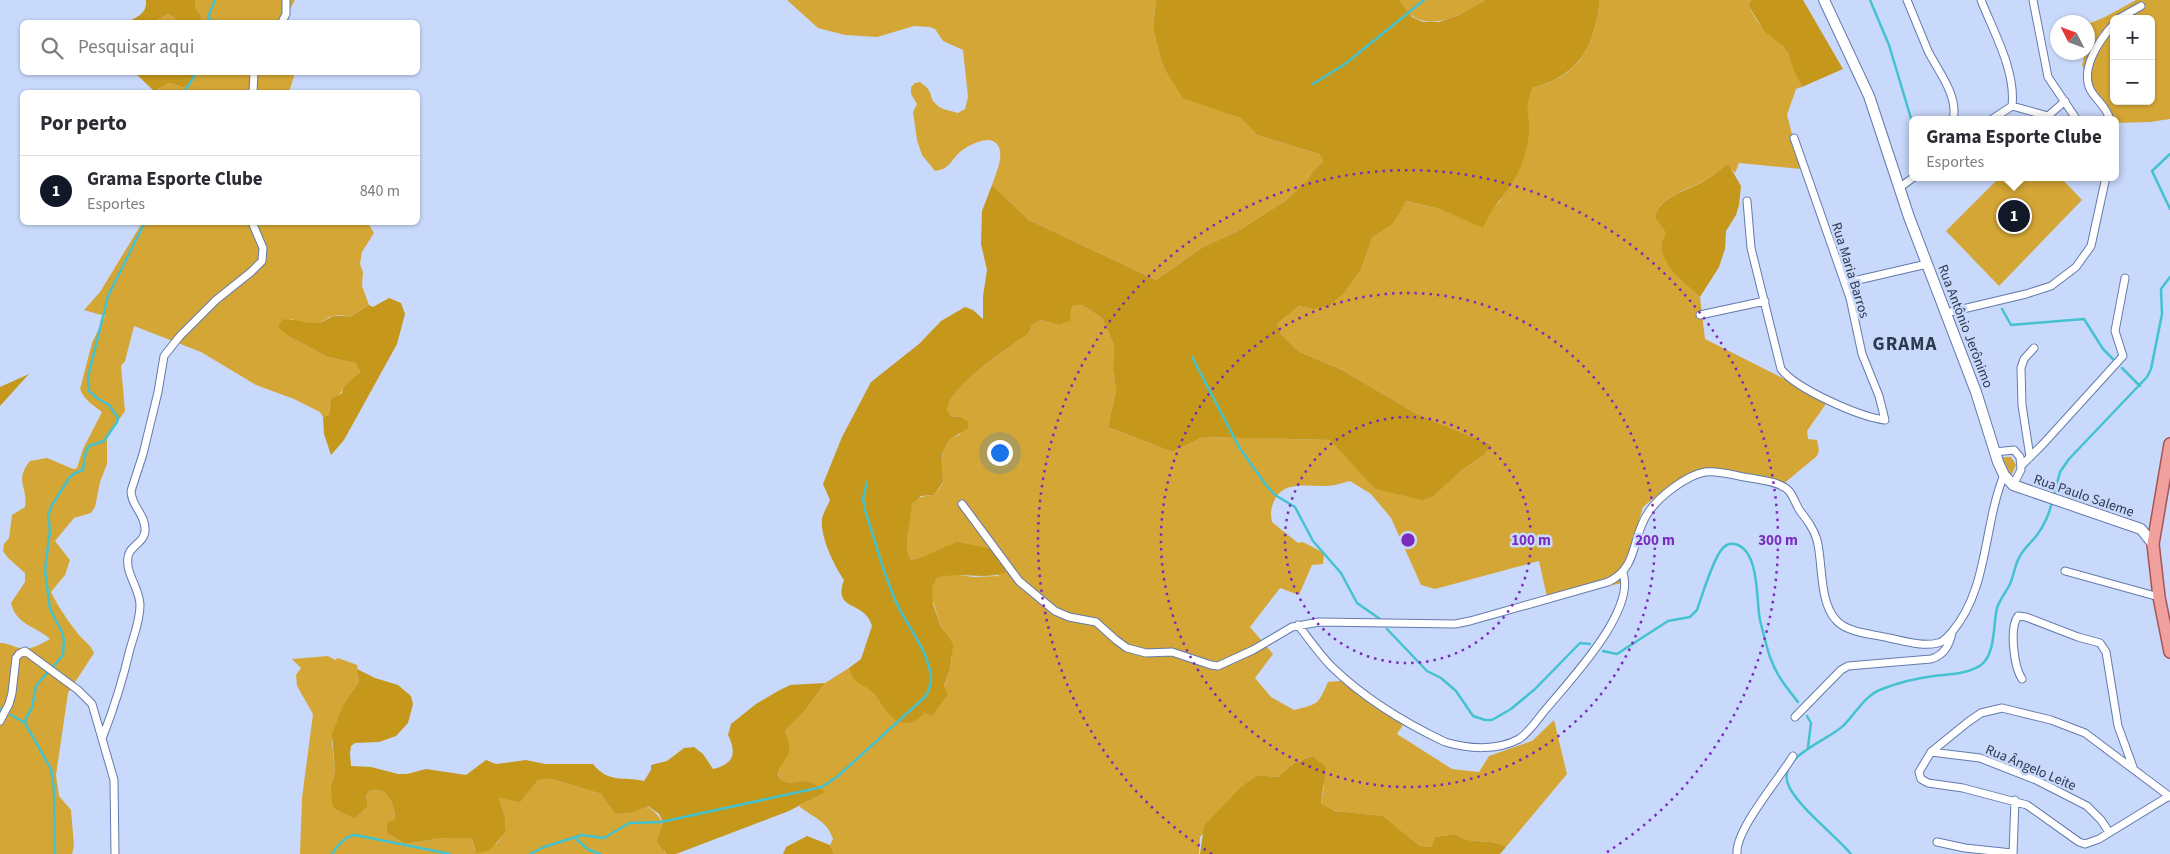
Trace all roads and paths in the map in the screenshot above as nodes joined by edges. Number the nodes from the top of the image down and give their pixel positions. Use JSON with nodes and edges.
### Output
{"nodes":[{"id":1,"x":286,"y":0,"type":"edge"},
{"id":2,"x":1824,"y":0,"type":"edge"},
{"id":3,"x":1907,"y":0,"type":"edge"},
{"id":4,"x":1981,"y":0,"type":"edge"},
{"id":5,"x":2033,"y":0,"type":"edge"},
{"id":6,"x":2140,"y":6,"type":"dead end"},
{"id":7,"x":2125,"y":15,"type":"edge"},
{"id":8,"x":283,"y":20,"type":"edge"},
{"id":9,"x":2110,"y":28,"type":"edge"},
{"id":10,"x":254,"y":75,"type":"edge"},
{"id":11,"x":253,"y":90,"type":"edge"},
{"id":12,"x":2065,"y":101,"type":"junction"},
{"id":13,"x":2012,"y":106,"type":"junction"},
{"id":14,"x":1954,"y":116,"type":"edge"},
{"id":15,"x":1997,"y":116,"type":"edge"},
{"id":16,"x":2074,"y":116,"type":"edge"},
{"id":17,"x":2109,"y":116,"type":"edge"},
{"id":18,"x":1794,"y":138,"type":"dead end"},
{"id":19,"x":1909,"y":181,"type":"edge"},
{"id":20,"x":2105,"y":181,"type":"edge"},
{"id":21,"x":1899,"y":188,"type":"junction"},
{"id":22,"x":1747,"y":201,"type":"dead end"},
{"id":23,"x":253,"y":225,"type":"edge"},
{"id":24,"x":1927,"y":264,"type":"junction"},
{"id":25,"x":2125,"y":278,"type":"dead end"},
{"id":26,"x":1845,"y":283,"type":"junction"},
{"id":27,"x":1765,"y":301,"type":"junction"},
{"id":28,"x":1946,"y":313,"type":"junction"},
{"id":29,"x":1700,"y":315,"type":"dead end"},
{"id":30,"x":2034,"y":348,"type":"dead end"},
{"id":31,"x":2170,"y":444,"type":"edge"},
{"id":32,"x":1995,"y":452,"type":"junction"},
{"id":33,"x":2030,"y":458,"type":"junction"},
{"id":34,"x":2022,"y":465,"type":"junction"},
{"id":35,"x":2004,"y":475,"type":"junction"},
{"id":36,"x":2013,"y":485,"type":"junction"},
{"id":37,"x":962,"y":504,"type":"dead end"},
{"id":38,"x":2153,"y":544,"type":"junction"},
{"id":39,"x":2065,"y":571,"type":"dead end"},
{"id":40,"x":1623,"y":573,"type":"junction"},
{"id":41,"x":2159,"y":597,"type":"junction"},
{"id":42,"x":1298,"y":626,"type":"junction"},
{"id":43,"x":1953,"y":631,"type":"junction"},
{"id":44,"x":2170,"y":652,"type":"edge"},
{"id":45,"x":2022,"y":678,"type":"dead end"},
{"id":46,"x":1795,"y":716,"type":"dead end"},
{"id":47,"x":0,"y":721,"type":"edge"},
{"id":48,"x":103,"y":736,"type":"junction"},
{"id":49,"x":1931,"y":752,"type":"junction"},
{"id":50,"x":1793,"y":756,"type":"dead end"},
{"id":51,"x":2134,"y":768,"type":"junction"},
{"id":52,"x":2170,"y":796,"type":"edge"},
{"id":53,"x":2015,"y":800,"type":"junction"},
{"id":54,"x":2109,"y":832,"type":"junction"},
{"id":55,"x":1937,"y":842,"type":"dead end"},
{"id":56,"x":115,"y":854,"type":"edge"},
{"id":57,"x":1737,"y":854,"type":"edge"},
{"id":58,"x":2013,"y":854,"type":"edge"}],
"edges":[{"from":1,"to":8,"type":"street"},
{"from":2,"to":21,"type":"main road","name":"Rua Antônio Jerônimo"},
{"from":3,"to":14,"type":"street"},
{"from":4,"to":13,"type":"street"},
{"from":5,"to":12,"type":"street"},
{"from":6,"to":7,"type":"street"},
{"from":9,"to":17,"type":"street"},
{"from":10,"to":11,"type":"street"},
{"from":12,"to":13,"type":"street"},
{"from":12,"to":16,"type":"street"},
{"from":13,"to":15,"type":"street"},
{"from":18,"to":26,"type":"street","name":"Rua Maria Barros"},
{"from":19,"to":21,"type":"street"},
{"from":20,"to":28,"type":"street"},
{"from":21,"to":24,"type":"main road","name":"Rua Antônio Jerônimo"},
{"from":22,"to":27,"type":"street","name":"Rua Maria Barros"},
{"from":23,"to":48,"type":"street"},
{"from":24,"to":26,"type":"street"},
{"from":24,"to":28,"type":"main road","name":"Rua Antônio Jerônimo"},
{"from":25,"to":33,"type":"street"},
{"from":26,"to":27,"type":"street","name":"Rua Maria Barros"},
{"from":27,"to":29,"type":"street"},
{"from":28,"to":32,"type":"main road","name":"Rua Antônio Jerônimo"},
{"from":30,"to":33,"type":"street"},
{"from":31,"to":38,"type":"main road"},
{"from":32,"to":34,"type":"street"},
{"from":32,"to":35,"type":"main road","name":"Rua Antônio Jerônimo"},
{"from":33,"to":34,"type":"street"},
{"from":34,"to":36,"type":"street"},
{"from":35,"to":36,"type":"main road","name":"Rua Paulo Saleme"},
{"from":35,"to":43,"type":"street"},
{"from":36,"to":38,"type":"main road","name":"Rua Paulo Saleme"},
{"from":37,"to":42,"type":"street"},
{"from":38,"to":41,"type":"main road"},
{"from":39,"to":41,"type":"street"},
{"from":40,"to":42,"type":"street"},
{"from":40,"to":42,"type":"street"},
{"from":40,"to":43,"type":"street"},
{"from":41,"to":44,"type":"main road"},
{"from":43,"to":46,"type":"street"},
{"from":45,"to":51,"type":"street"},
{"from":47,"to":48,"type":"street"},
{"from":48,"to":56,"type":"street"},
{"from":49,"to":51,"type":"street"},
{"from":49,"to":53,"type":"street"},
{"from":49,"to":54,"type":"street","name":"Rua Ângelo Leite"},
{"from":50,"to":57,"type":"street"},
{"from":51,"to":52,"type":"street"},
{"from":52,"to":54,"type":"street"},
{"from":53,"to":54,"type":"street"},
{"from":53,"to":58,"type":"street"},
{"from":55,"to":58,"type":"street"}]}
